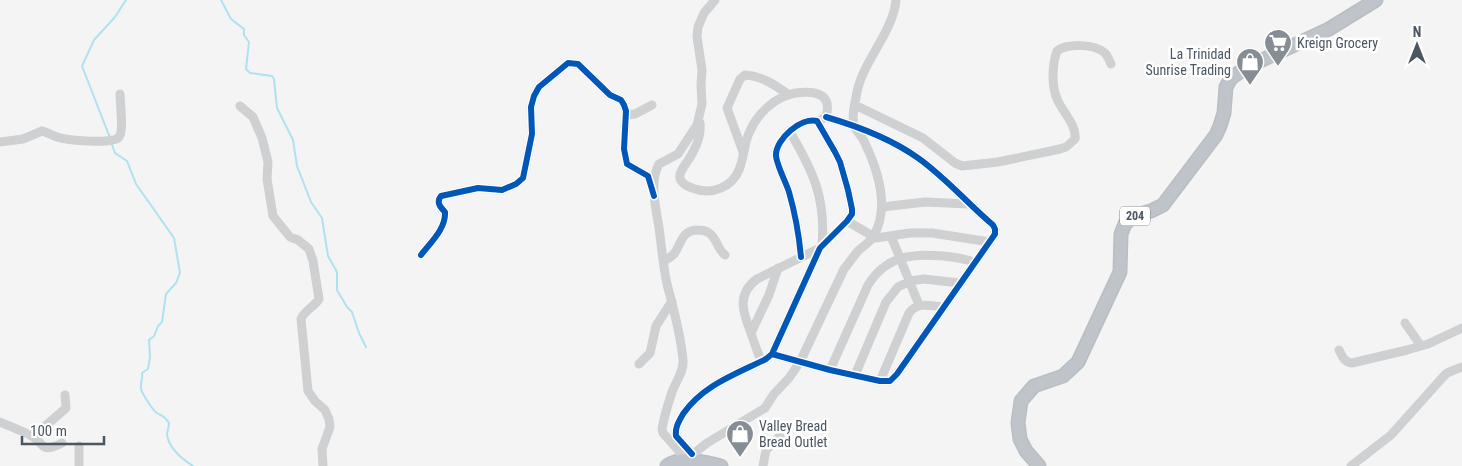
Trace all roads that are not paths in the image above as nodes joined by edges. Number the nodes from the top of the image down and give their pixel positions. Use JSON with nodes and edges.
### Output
{"nodes":[{"id":1,"x":715,"y":0,"type":"edge"},
{"id":2,"x":896,"y":0,"type":"edge"},
{"id":3,"x":1376,"y":0,"type":"edge"},
{"id":4,"x":1111,"y":64,"type":"dead end"},
{"id":5,"x":120,"y":94,"type":"dead end"},
{"id":6,"x":789,"y":94,"type":"junction"},
{"id":7,"x":855,"y":104,"type":"junction"},
{"id":8,"x":652,"y":105,"type":"dead end"},
{"id":9,"x":240,"y":106,"type":"dead end"},
{"id":10,"x":626,"y":115,"type":"junction"},
{"id":11,"x":699,"y":118,"type":"junction"},
{"id":12,"x":821,"y":119,"type":"junction"},
{"id":13,"x":854,"y":125,"type":"junction"},
{"id":14,"x":790,"y":132,"type":"junction"},
{"id":15,"x":0,"y":142,"type":"edge"},
{"id":16,"x":744,"y":154,"type":"junction"},
{"id":17,"x":654,"y":196,"type":"junction"},
{"id":18,"x":968,"y":204,"type":"junction"},
{"id":19,"x":882,"y":207,"type":"junction"},
{"id":20,"x":847,"y":221,"type":"junction"},
{"id":21,"x":891,"y":236,"type":"junction"},
{"id":22,"x":873,"y":237,"type":"junction"},
{"id":23,"x":990,"y":242,"type":"junction"},
{"id":24,"x":821,"y":246,"type":"junction"},
{"id":25,"x":421,"y":255,"type":"dead end"},
{"id":26,"x":725,"y":255,"type":"dead end"},
{"id":27,"x":801,"y":257,"type":"junction"},
{"id":28,"x":901,"y":258,"type":"junction"},
{"id":29,"x":664,"y":261,"type":"junction"},
{"id":30,"x":974,"y":262,"type":"junction"},
{"id":31,"x":778,"y":268,"type":"junction"},
{"id":32,"x":910,"y":282,"type":"junction"},
{"id":33,"x":959,"y":283,"type":"junction"},
{"id":34,"x":672,"y":301,"type":"junction"},
{"id":35,"x":919,"y":305,"type":"junction"},
{"id":36,"x":944,"y":307,"type":"junction"},
{"id":37,"x":1405,"y":323,"type":"dead end"},
{"id":38,"x":1462,"y":328,"type":"edge"},
{"id":39,"x":751,"y":333,"type":"junction"},
{"id":40,"x":1421,"y":346,"type":"junction"},
{"id":41,"x":1338,"y":350,"type":"dead end"},
{"id":42,"x":772,"y":354,"type":"junction"},
{"id":43,"x":762,"y":361,"type":"junction"},
{"id":44,"x":800,"y":362,"type":"junction"},
{"id":45,"x":639,"y":364,"type":"dead end"},
{"id":46,"x":1462,"y":367,"type":"edge"},
{"id":47,"x":830,"y":370,"type":"junction"},
{"id":48,"x":856,"y":375,"type":"junction"},
{"id":49,"x":880,"y":381,"type":"junction"},
{"id":50,"x":65,"y":395,"type":"dead end"},
{"id":51,"x":0,"y":422,"type":"edge"},
{"id":52,"x":781,"y":430,"type":"dead end"},
{"id":53,"x":32,"y":436,"type":"junction"},
{"id":54,"x":62,"y":442,"type":"dead end"},
{"id":55,"x":79,"y":446,"type":"dead end"},
{"id":56,"x":687,"y":458,"type":"junction"},
{"id":57,"x":79,"y":466,"type":"edge"},
{"id":58,"x":322,"y":466,"type":"edge"},
{"id":59,"x":666,"y":466,"type":"edge"},
{"id":60,"x":721,"y":466,"type":"edge"},
{"id":61,"x":763,"y":466,"type":"edge"},
{"id":62,"x":1039,"y":466,"type":"edge"},
{"id":63,"x":1351,"y":466,"type":"edge"}],
"edges":[{"from":1,"to":11,"type":"street"},
{"from":2,"to":7,"type":"street"},
{"from":3,"to":62,"type":"highway","number":"204"},
{"from":4,"to":7,"type":"street"},
{"from":5,"to":15,"type":"street"},
{"from":6,"to":12,"type":"street"},
{"from":6,"to":16,"type":"street"},
{"from":6,"to":16,"type":"street"},
{"from":7,"to":13,"type":"street"},
{"from":8,"to":10,"type":"street"},
{"from":9,"to":58,"type":"street"},
{"from":10,"to":17,"type":"street"},
{"from":10,"to":25,"type":"street"},
{"from":11,"to":16,"type":"street"},
{"from":11,"to":17,"type":"street"},
{"from":12,"to":13,"type":"street"},
{"from":12,"to":14,"type":"street"},
{"from":12,"to":20,"type":"street"},
{"from":13,"to":18,"type":"street"},
{"from":13,"to":19,"type":"street"},
{"from":14,"to":24,"type":"street"},
{"from":14,"to":27,"type":"street"},
{"from":17,"to":29,"type":"street"},
{"from":18,"to":19,"type":"street"},
{"from":18,"to":23,"type":"street"},
{"from":19,"to":22,"type":"street"},
{"from":20,"to":22,"type":"street"},
{"from":20,"to":24,"type":"street"},
{"from":21,"to":22,"type":"street"},
{"from":21,"to":23,"type":"street"},
{"from":21,"to":28,"type":"street"},
{"from":22,"to":44,"type":"street"},
{"from":23,"to":30,"type":"street"},
{"from":24,"to":27,"type":"street"},
{"from":24,"to":42,"type":"street"},
{"from":26,"to":29,"type":"street"},
{"from":27,"to":31,"type":"street"},
{"from":28,"to":30,"type":"street"},
{"from":28,"to":32,"type":"street"},
{"from":28,"to":47,"type":"street"},
{"from":29,"to":34,"type":"street"},
{"from":30,"to":33,"type":"street"},
{"from":31,"to":39,"type":"street"},
{"from":31,"to":39,"type":"street"},
{"from":32,"to":33,"type":"street"},
{"from":32,"to":35,"type":"street"},
{"from":32,"to":48,"type":"street"},
{"from":33,"to":36,"type":"street"},
{"from":34,"to":45,"type":"street"},
{"from":34,"to":56,"type":"street"},
{"from":35,"to":36,"type":"street"},
{"from":35,"to":49,"type":"street"},
{"from":36,"to":49,"type":"street"},
{"from":37,"to":40,"type":"street"},
{"from":38,"to":40,"type":"street"},
{"from":39,"to":43,"type":"street"},
{"from":40,"to":41,"type":"street"},
{"from":42,"to":43,"type":"street"},
{"from":42,"to":44,"type":"street"},
{"from":43,"to":56,"type":"street"},
{"from":44,"to":47,"type":"street"},
{"from":44,"to":56,"type":"street"},
{"from":46,"to":63,"type":"street"},
{"from":47,"to":48,"type":"street"},
{"from":48,"to":49,"type":"street"},
{"from":50,"to":53,"type":"street"},
{"from":51,"to":53,"type":"street"},
{"from":52,"to":61,"type":"street"},
{"from":53,"to":54,"type":"street"},
{"from":55,"to":57,"type":"street"},
{"from":56,"to":59,"type":"highway"},
{"from":56,"to":60,"type":"highway"}]}
